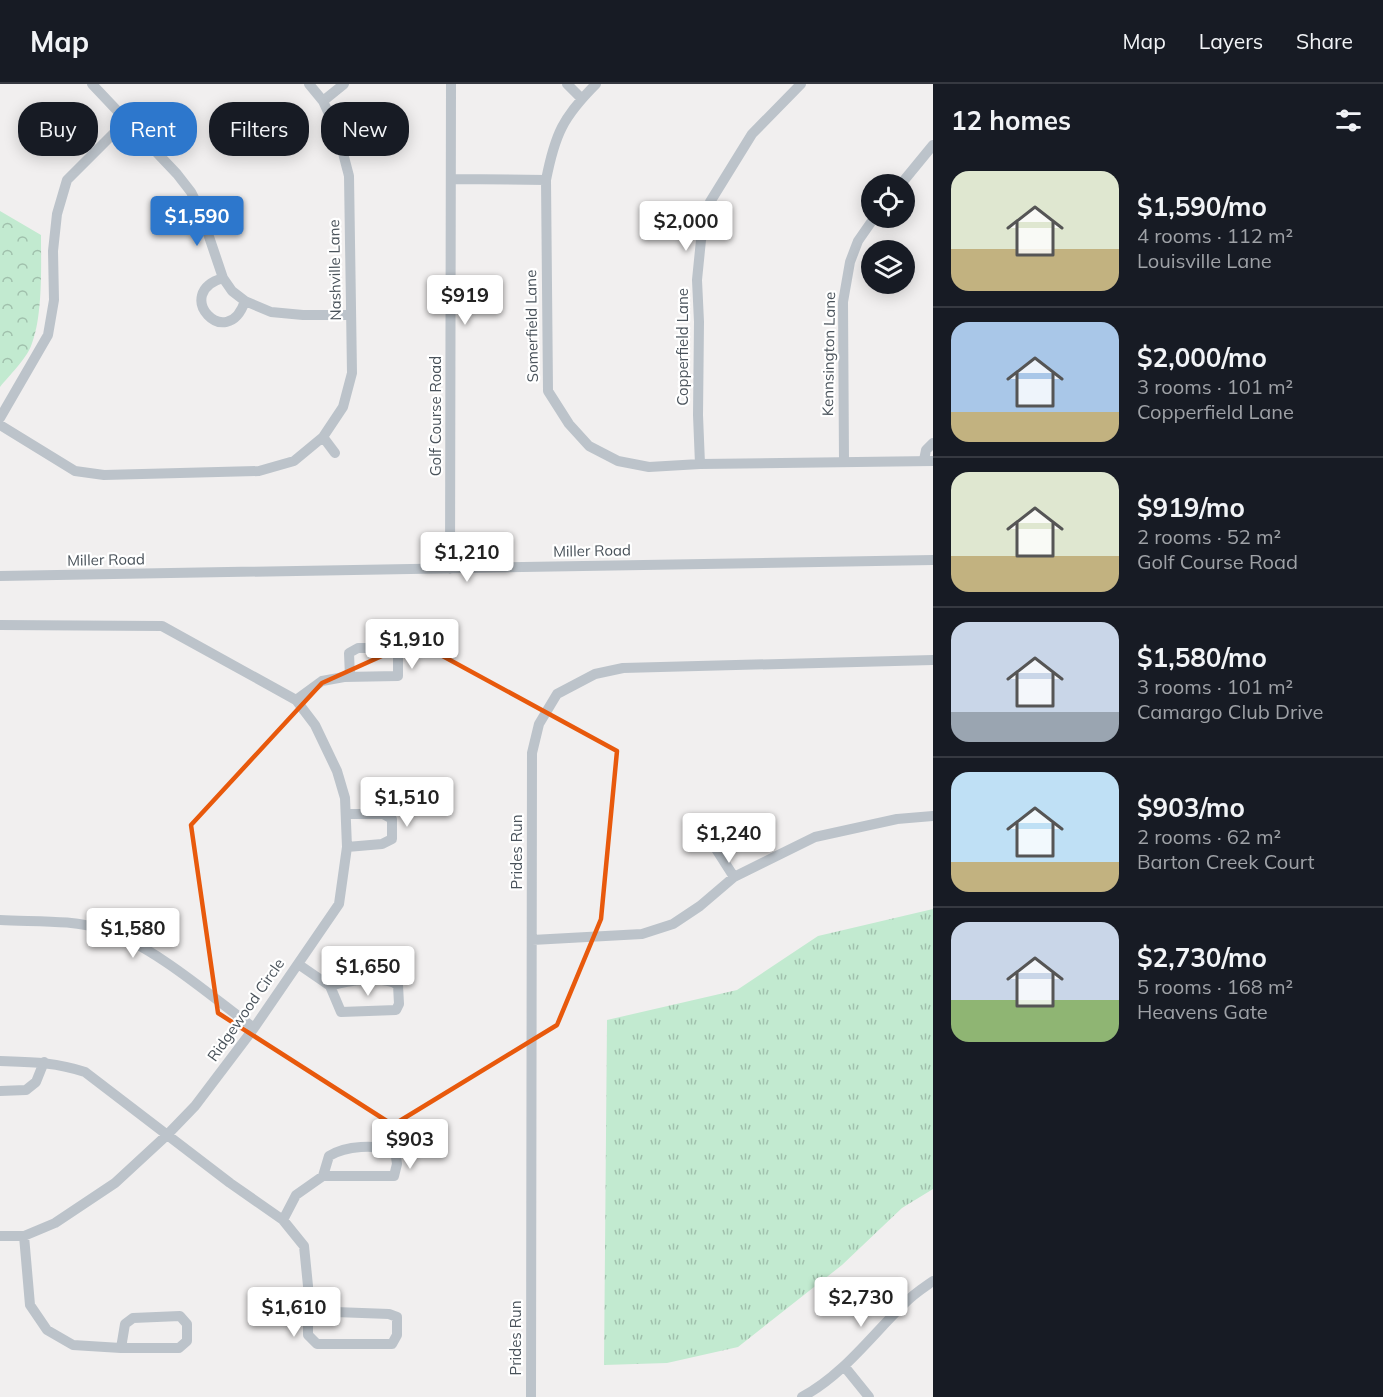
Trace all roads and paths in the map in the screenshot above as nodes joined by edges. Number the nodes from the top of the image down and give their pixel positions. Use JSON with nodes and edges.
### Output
{"nodes":[{"id":1,"x":92,"y":84,"type":"edge"},
{"id":2,"x":309,"y":84,"type":"edge"},
{"id":3,"x":344,"y":84,"type":"edge"},
{"id":4,"x":451,"y":84,"type":"edge"},
{"id":5,"x":567,"y":84,"type":"edge"},
{"id":6,"x":596,"y":84,"type":"edge"},
{"id":7,"x":801,"y":84,"type":"edge"},
{"id":8,"x":582,"y":99,"type":"junction"},
{"id":9,"x":323,"y":101,"type":"junction"},
{"id":10,"x":110,"y":104,"type":"edge"},
{"id":11,"x":110,"y":137,"type":"edge"},
{"id":12,"x":933,"y":145,"type":"edge"},
{"id":13,"x":160,"y":156,"type":"edge"},
{"id":14,"x":910,"y":174,"type":"edge"},
{"id":15,"x":451,"y":179,"type":"junction"},
{"id":16,"x":546,"y":180,"type":"junction"},
{"id":17,"x":867,"y":228,"type":"edge"},
{"id":18,"x":223,"y":278,"type":"junction"},
{"id":19,"x":245,"y":301,"type":"junction"},
{"id":20,"x":350,"y":315,"type":"junction"},
{"id":21,"x":0,"y":418,"type":"edge"},
{"id":22,"x":0,"y":425,"type":"edge"},
{"id":23,"x":323,"y":437,"type":"junction"},
{"id":24,"x":933,"y":443,"type":"edge"},
{"id":25,"x":335,"y":453,"type":"dead end"},
{"id":26,"x":929,"y":460,"type":"edge"},
{"id":27,"x":844,"y":461,"type":"junction"},
{"id":28,"x":700,"y":464,"type":"junction"},
{"id":29,"x":933,"y":560,"type":"edge"},
{"id":30,"x":450,"y":569,"type":"junction"},
{"id":31,"x":0,"y":576,"type":"edge"},
{"id":32,"x":0,"y":625,"type":"edge"},
{"id":33,"x":933,"y":660,"type":"edge"},
{"id":34,"x":350,"y":677,"type":"junction"},
{"id":35,"x":296,"y":700,"type":"junction"},
{"id":36,"x":346,"y":814,"type":"junction"},
{"id":37,"x":933,"y":816,"type":"edge"},
{"id":38,"x":709,"y":838,"type":"dead end"},
{"id":39,"x":347,"y":847,"type":"junction"},
{"id":40,"x":734,"y":877,"type":"junction"},
{"id":41,"x":0,"y":920,"type":"edge"},
{"id":42,"x":532,"y":940,"type":"junction"},
{"id":43,"x":298,"y":964,"type":"junction"},
{"id":44,"x":330,"y":986,"type":"junction"},
{"id":45,"x":254,"y":1028,"type":"junction"},
{"id":46,"x":0,"y":1061,"type":"edge"},
{"id":47,"x":44,"y":1062,"type":"junction"},
{"id":48,"x":0,"y":1091,"type":"edge"},
{"id":49,"x":167,"y":1135,"type":"junction"},
{"id":50,"x":323,"y":1176,"type":"junction"},
{"id":51,"x":283,"y":1220,"type":"junction"},
{"id":52,"x":0,"y":1236,"type":"edge"},
{"id":53,"x":24,"y":1236,"type":"junction"},
{"id":54,"x":933,"y":1281,"type":"edge"},
{"id":55,"x":308,"y":1311,"type":"junction"},
{"id":56,"x":122,"y":1348,"type":"junction"},
{"id":57,"x":844,"y":1366,"type":"junction"},
{"id":58,"x":531,"y":1397,"type":"edge"},
{"id":59,"x":802,"y":1397,"type":"edge"},
{"id":60,"x":869,"y":1397,"type":"edge"}],
"edges":[{"from":1,"to":10,"type":"street"},
{"from":2,"to":9,"type":"street","name":"Nashville Lane"},
{"from":3,"to":9,"type":"street"},
{"from":4,"to":15,"type":"street","name":"Golf Course Road"},
{"from":5,"to":8,"type":"street"},
{"from":6,"to":8,"type":"street","name":"Somerfield Lane"},
{"from":7,"to":28,"type":"street","name":"Copperfield Lane"},
{"from":8,"to":16,"type":"street","name":"Somerfield Lane"},
{"from":9,"to":20,"type":"street","name":"Nashville Lane"},
{"from":11,"to":21,"type":"street"},
{"from":12,"to":14,"type":"street"},
{"from":13,"to":18,"type":"street"},
{"from":15,"to":16,"type":"street"},
{"from":15,"to":30,"type":"street","name":"Golf Course Road"},
{"from":16,"to":28,"type":"street","name":"Somerfield Lane"},
{"from":17,"to":27,"type":"street","name":"Kennsington Lane"},
{"from":18,"to":19,"type":"street"},
{"from":18,"to":19,"type":"street"},
{"from":19,"to":20,"type":"street"},
{"from":20,"to":23,"type":"street","name":"Nashville Lane"},
{"from":22,"to":23,"type":"street","name":"Nashville Lane"},
{"from":23,"to":25,"type":"street"},
{"from":24,"to":26,"type":"street","name":"Somerfield Lane"},
{"from":26,"to":27,"type":"street","name":"Somerfield Lane"},
{"from":27,"to":28,"type":"street","name":"Somerfield Lane"},
{"from":29,"to":30,"type":"street","name":"Miller Road"},
{"from":30,"to":31,"type":"street","name":"Miller Road"},
{"from":32,"to":35,"type":"street","name":"Ridgewood Circle"},
{"from":33,"to":42,"type":"street","name":"Prides Run"},
{"from":34,"to":34,"type":"street"},
{"from":34,"to":35,"type":"street"},
{"from":35,"to":36,"type":"street","name":"Ridgewood Circle"},
{"from":36,"to":39,"type":"street","name":"Ridgewood Circle"},
{"from":36,"to":39,"type":"street"},
{"from":37,"to":40,"type":"street"},
{"from":38,"to":40,"type":"street"},
{"from":39,"to":43,"type":"street","name":"Ridgewood Circle"},
{"from":40,"to":42,"type":"street"},
{"from":41,"to":45,"type":"street"},
{"from":42,"to":58,"type":"street","name":"Prides Run"},
{"from":43,"to":44,"type":"street"},
{"from":43,"to":45,"type":"street","name":"Ridgewood Circle"},
{"from":44,"to":44,"type":"street"},
{"from":45,"to":49,"type":"street","name":"Ridgewood Circle"},
{"from":46,"to":47,"type":"street"},
{"from":47,"to":48,"type":"street"},
{"from":47,"to":49,"type":"street"},
{"from":49,"to":51,"type":"street"},
{"from":49,"to":53,"type":"street","name":"Ridgewood Circle"},
{"from":50,"to":50,"type":"street"},
{"from":50,"to":51,"type":"street"},
{"from":51,"to":55,"type":"street"},
{"from":52,"to":53,"type":"street","name":"Ridgewood Circle"},
{"from":53,"to":56,"type":"street"},
{"from":54,"to":57,"type":"street"},
{"from":55,"to":55,"type":"street"},
{"from":56,"to":56,"type":"street"},
{"from":57,"to":59,"type":"street"},
{"from":57,"to":60,"type":"street"}]}
